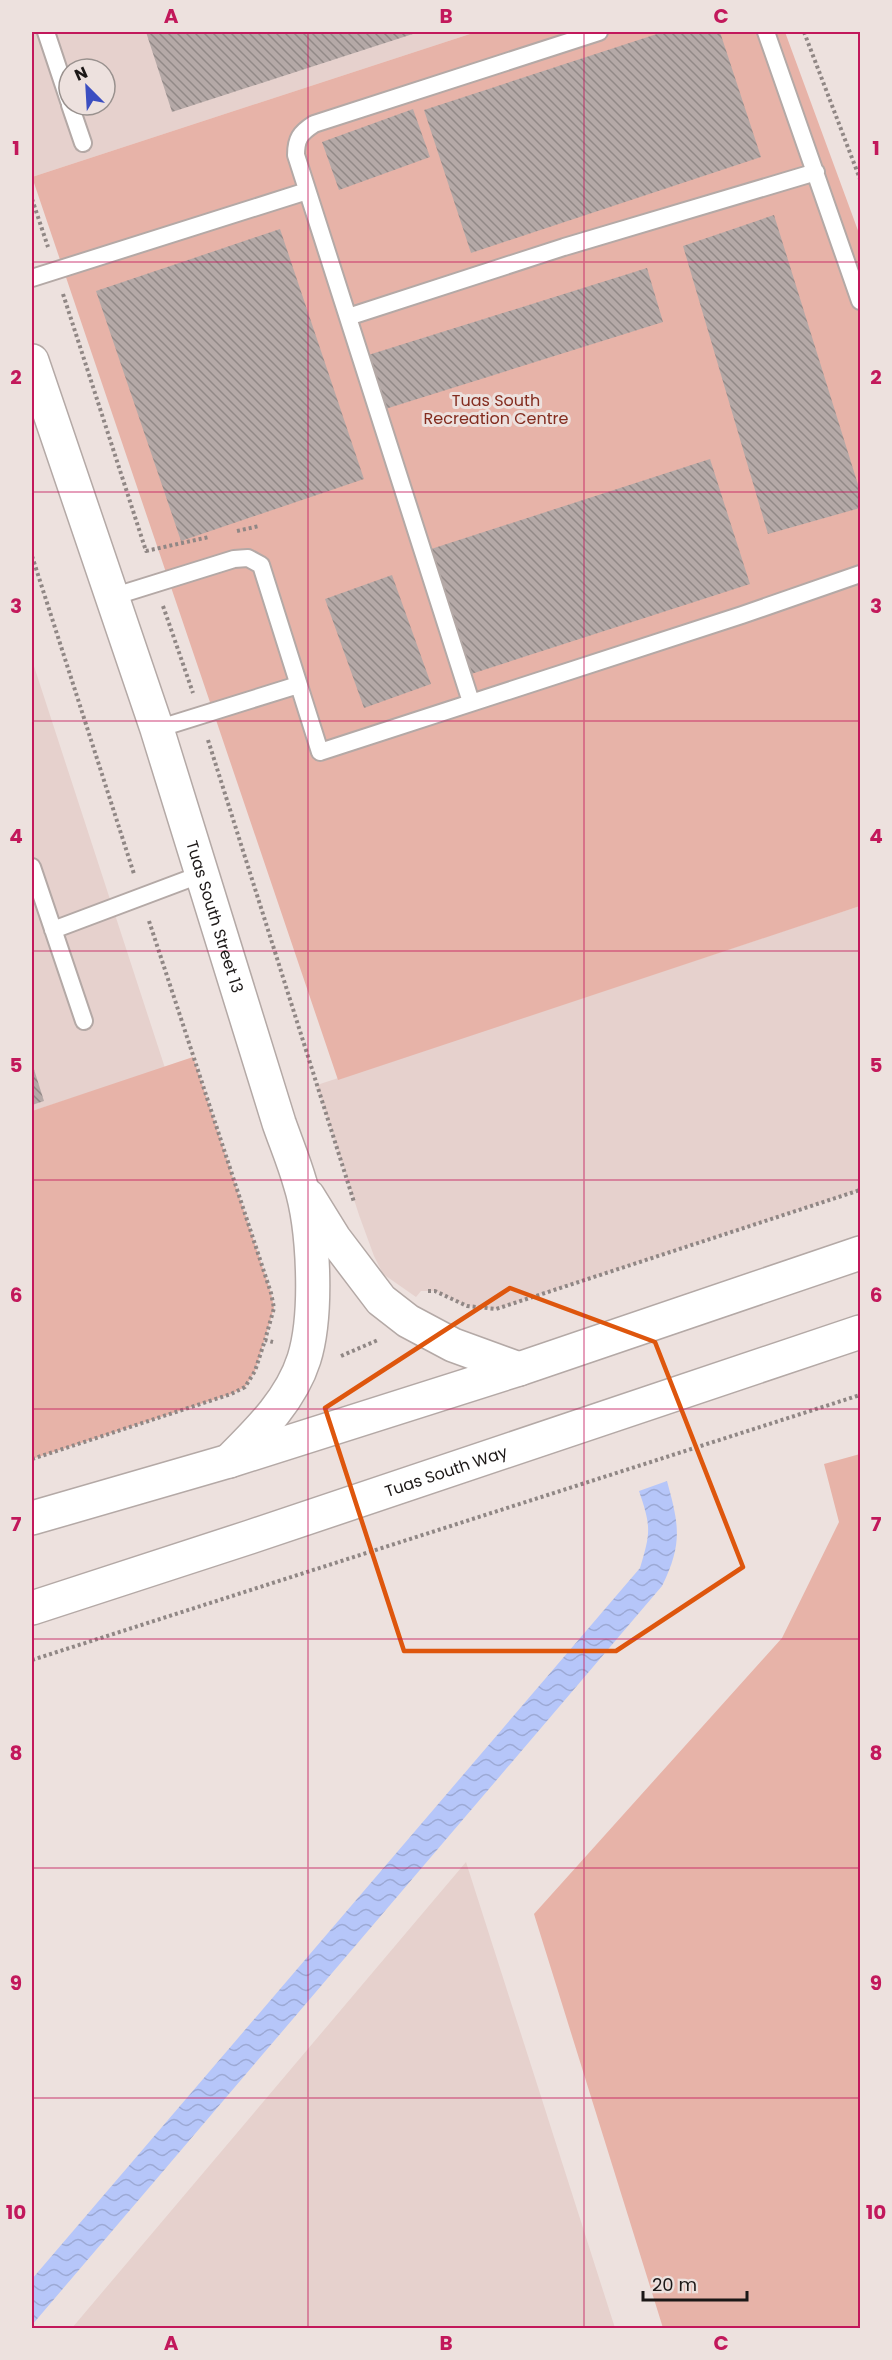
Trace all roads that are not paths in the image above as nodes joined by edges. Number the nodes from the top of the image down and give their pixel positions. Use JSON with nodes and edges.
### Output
{"nodes":[{"id":1,"x":46,"y":32,"type":"edge"},
{"id":2,"x":599,"y":32,"type":"edge"},
{"id":3,"x":766,"y":32,"type":"edge"},
{"id":4,"x":57,"y":65,"type":"edge"},
{"id":5,"x":75,"y":117,"type":"edge"},
{"id":6,"x":83,"y":143,"type":"dead end"},
{"id":7,"x":816,"y":172,"type":"junction"},
{"id":8,"x":307,"y":191,"type":"junction"},
{"id":9,"x":32,"y":278,"type":"edge"},
{"id":10,"x":861,"y":301,"type":"edge"},
{"id":11,"x":348,"y":317,"type":"junction"},
{"id":12,"x":32,"y":361,"type":"edge"},
{"id":13,"x":861,"y":574,"type":"edge"},
{"id":14,"x":112,"y":597,"type":"junction"},
{"id":15,"x":298,"y":685,"type":"junction"},
{"id":16,"x":471,"y":702,"type":"junction"},
{"id":17,"x":157,"y":729,"type":"junction"},
{"id":18,"x":32,"y":867,"type":"edge"},
{"id":19,"x":202,"y":874,"type":"junction"},
{"id":20,"x":53,"y":930,"type":"junction"},
{"id":21,"x":84,"y":1021,"type":"dead end"},
{"id":22,"x":301,"y":1184,"type":"junction"},
{"id":23,"x":861,"y":1253,"type":"edge"},
{"id":24,"x":861,"y":1332,"type":"edge"},
{"id":25,"x":519,"y":1369,"type":"junction"},
{"id":26,"x":229,"y":1461,"type":"junction"},
{"id":27,"x":32,"y":1518,"type":"edge"},
{"id":28,"x":32,"y":1608,"type":"edge"}],
"edges":[{"from":1,"to":4,"type":"lane"},
{"from":2,"to":8,"type":"lane"},
{"from":3,"to":7,"type":"lane"},
{"from":5,"to":6,"type":"lane"},
{"from":7,"to":10,"type":"lane"},
{"from":7,"to":11,"type":"lane"},
{"from":8,"to":9,"type":"lane"},
{"from":8,"to":11,"type":"lane"},
{"from":11,"to":16,"type":"lane"},
{"from":12,"to":14,"type":"street","name":"Tuas South Street 13"},
{"from":13,"to":16,"type":"lane"},
{"from":14,"to":15,"type":"lane"},
{"from":14,"to":17,"type":"street","name":"Tuas South Street 13"},
{"from":15,"to":16,"type":"lane"},
{"from":15,"to":17,"type":"lane"},
{"from":17,"to":19,"type":"street","name":"Tuas South Street 13"},
{"from":18,"to":20,"type":"lane"},
{"from":19,"to":20,"type":"lane"},
{"from":19,"to":22,"type":"street","name":"Tuas South Street 13"},
{"from":20,"to":21,"type":"lane"},
{"from":22,"to":25,"type":"street"},
{"from":22,"to":26,"type":"street","name":"Tuas South Street 13"},
{"from":23,"to":25,"type":"street"},
{"from":24,"to":28,"type":"street","name":"Tuas South Way"},
{"from":25,"to":26,"type":"street"},
{"from":26,"to":27,"type":"street"}]}
